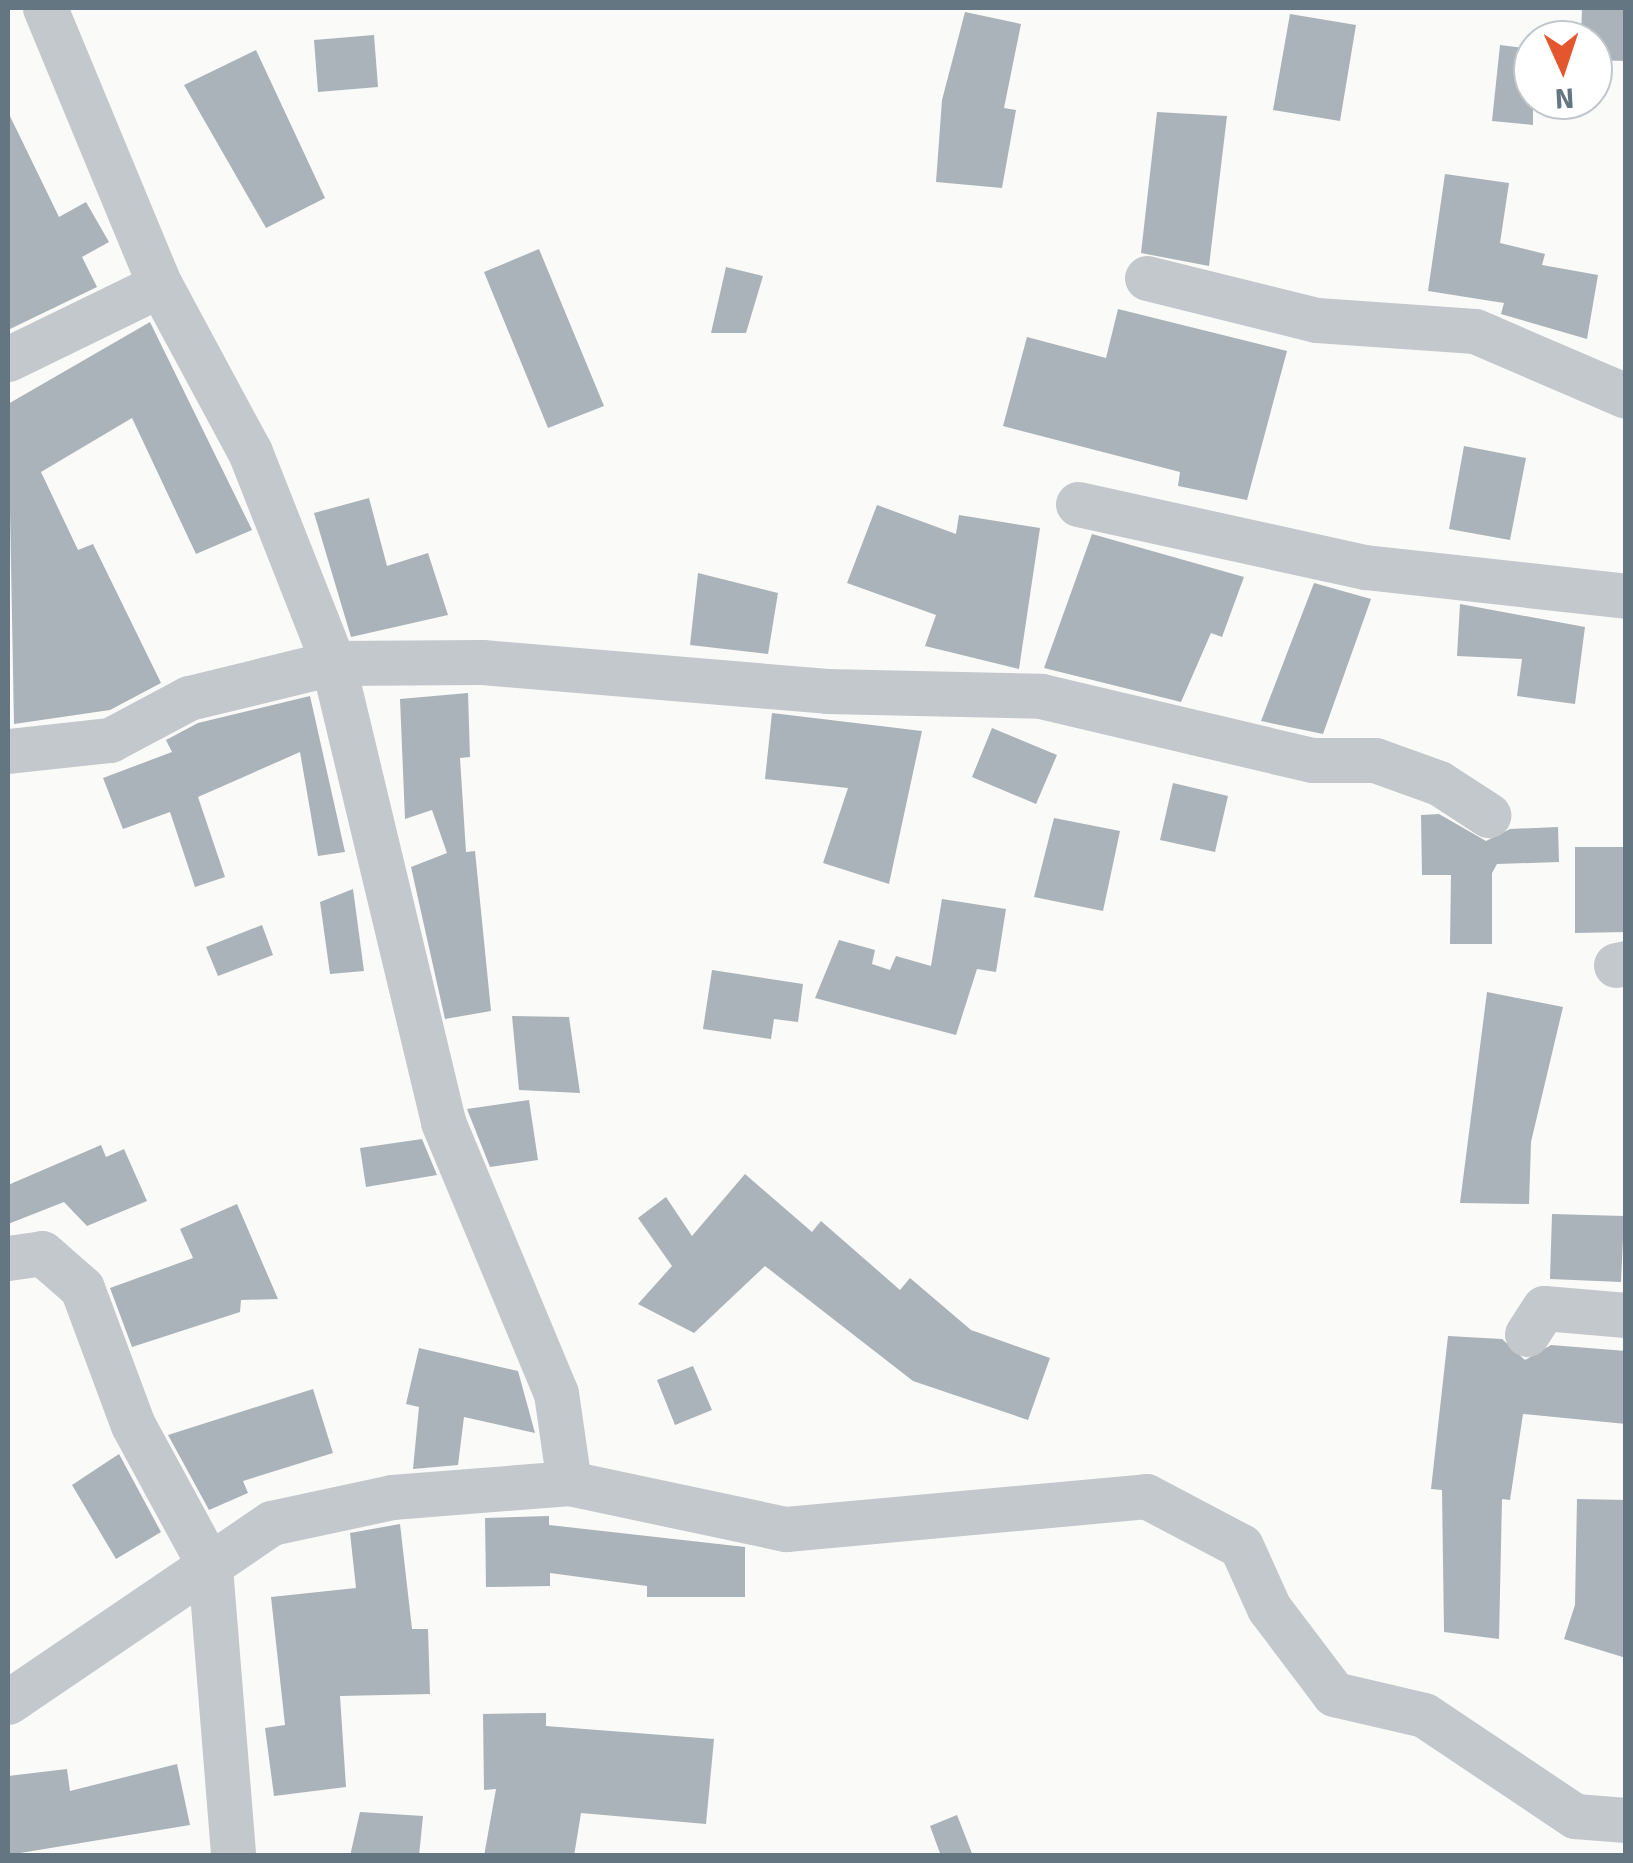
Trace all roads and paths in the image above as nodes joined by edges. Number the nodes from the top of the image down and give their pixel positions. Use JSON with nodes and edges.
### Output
{"nodes":[{"id":1,"x":45,"y":8,"type":"edge"},
{"id":2,"x":1147,"y":278,"type":"dead end"},
{"id":3,"x":160,"y":285,"type":"junction"},
{"id":4,"x":8,"y":358,"type":"edge"},
{"id":5,"x":1626,"y":396,"type":"edge"},
{"id":6,"x":1078,"y":504,"type":"dead end"},
{"id":7,"x":1626,"y":596,"type":"edge"},
{"id":8,"x":333,"y":663,"type":"junction"},
{"id":9,"x":8,"y":751,"type":"edge"},
{"id":10,"x":1488,"y":815,"type":"dead end"},
{"id":11,"x":8,"y":1258,"type":"edge"},
{"id":12,"x":1626,"y":1315,"type":"edge"},
{"id":13,"x":1527,"y":1334,"type":"dead end"},
{"id":14,"x":569,"y":1482,"type":"junction"},
{"id":15,"x":210,"y":1567,"type":"junction"},
{"id":16,"x":8,"y":1702,"type":"edge"},
{"id":17,"x":1626,"y":1820,"type":"edge"},
{"id":18,"x":232,"y":1856,"type":"edge"}],
"edges":[{"from":1,"to":3,"type":"street"},
{"from":2,"to":5,"type":"street"},
{"from":3,"to":4,"type":"street"},
{"from":3,"to":8,"type":"street"},
{"from":6,"to":7,"type":"street"},
{"from":8,"to":9,"type":"street"},
{"from":8,"to":10,"type":"street"},
{"from":8,"to":14,"type":"street"},
{"from":11,"to":15,"type":"street"},
{"from":12,"to":13,"type":"street"},
{"from":14,"to":15,"type":"street"},
{"from":14,"to":17,"type":"street"},
{"from":15,"to":16,"type":"street"},
{"from":15,"to":18,"type":"street"}]}
